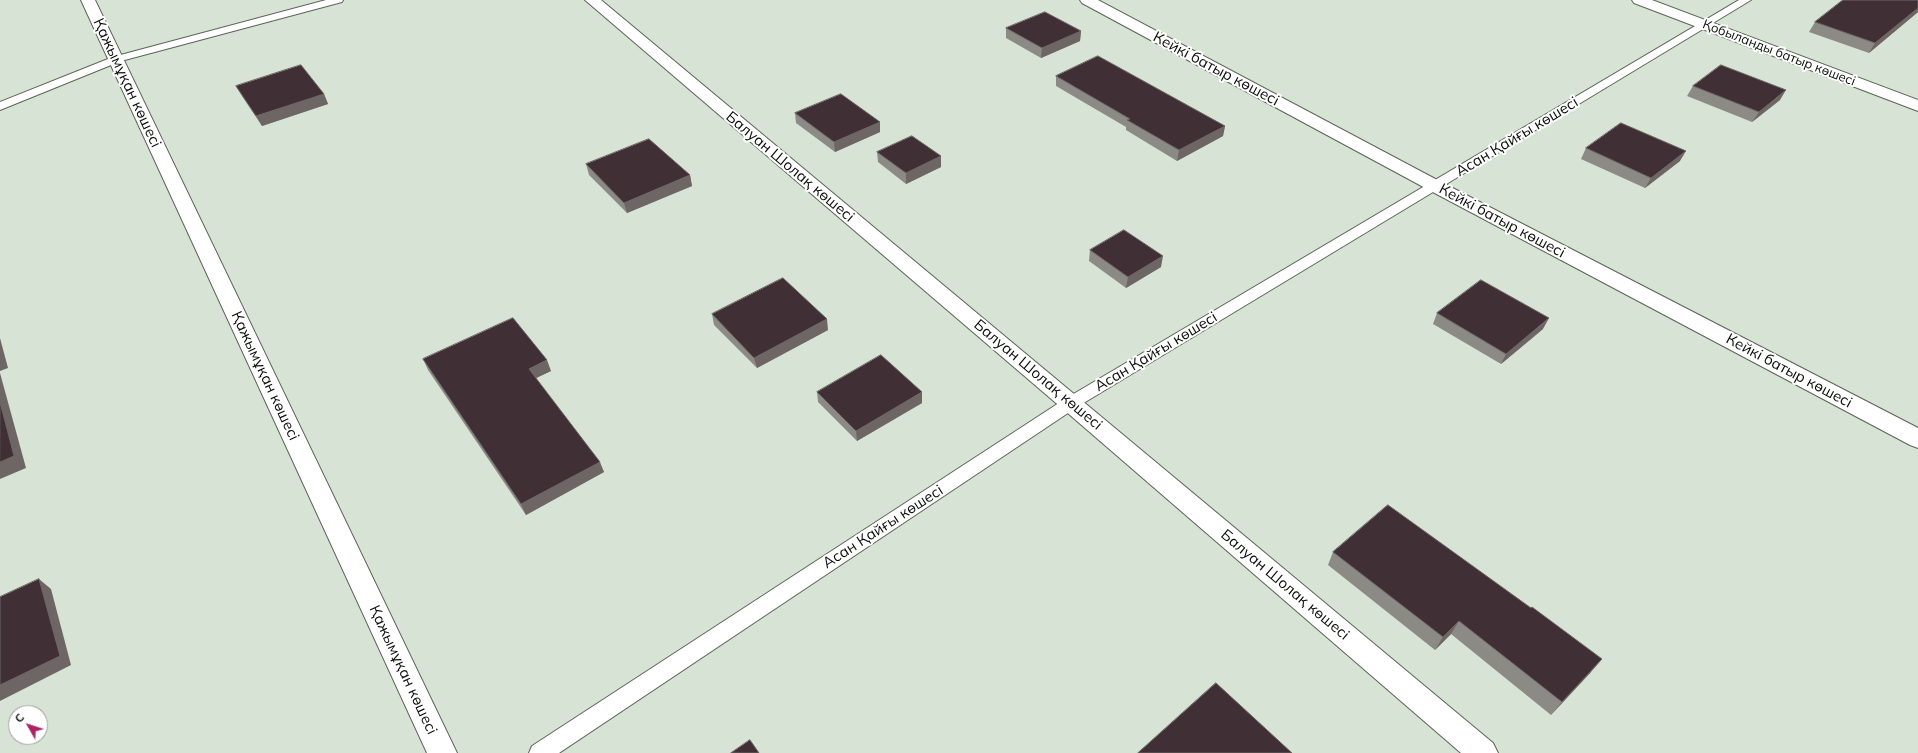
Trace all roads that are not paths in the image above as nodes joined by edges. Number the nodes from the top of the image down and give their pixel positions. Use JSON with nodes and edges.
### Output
{"nodes":[{"id":1,"x":88,"y":0,"type":"edge"},
{"id":2,"x":338,"y":0,"type":"edge"},
{"id":3,"x":592,"y":0,"type":"edge"},
{"id":4,"x":1087,"y":0,"type":"edge"},
{"id":5,"x":1639,"y":0,"type":"edge"},
{"id":6,"x":1746,"y":0,"type":"edge"},
{"id":7,"x":1705,"y":25,"type":"junction"},
{"id":8,"x":117,"y":59,"type":"junction"},
{"id":9,"x":0,"y":106,"type":"edge"},
{"id":10,"x":1918,"y":106,"type":"edge"},
{"id":11,"x":1435,"y":186,"type":"junction"},
{"id":12,"x":1071,"y":403,"type":"junction"},
{"id":13,"x":1918,"y":439,"type":"edge"},
{"id":14,"x":442,"y":753,"type":"edge"},
{"id":15,"x":540,"y":753,"type":"edge"},
{"id":16,"x":1482,"y":753,"type":"edge"}],
"edges":[{"from":1,"to":8,"type":"street","name":"Қажымұқан көшесі"},
{"from":2,"to":8,"type":"lane"},
{"from":3,"to":12,"type":"street","name":"Балуан Шолақ көшесі"},
{"from":4,"to":11,"type":"street","name":"Кейкі батыр көшесі"},
{"from":5,"to":7,"type":"street","name":"Қобыланды батыр көшесі"},
{"from":6,"to":7,"type":"lane","name":"Асан Қайғы көшесі"},
{"from":7,"to":10,"type":"street","name":"Қобыланды батыр көшесі"},
{"from":7,"to":11,"type":"lane","name":"Асан Қайғы көшесі"},
{"from":8,"to":9,"type":"lane"},
{"from":8,"to":14,"type":"street","name":"Қажымұқан көшесі"},
{"from":11,"to":12,"type":"lane","name":"Асан Қайғы көшесі"},
{"from":11,"to":13,"type":"street","name":"Кейкі батыр көшесі"},
{"from":12,"to":15,"type":"lane","name":"Асан Қайғы көшесі"},
{"from":12,"to":16,"type":"street","name":"Балуан Шолақ көшесі"}]}
